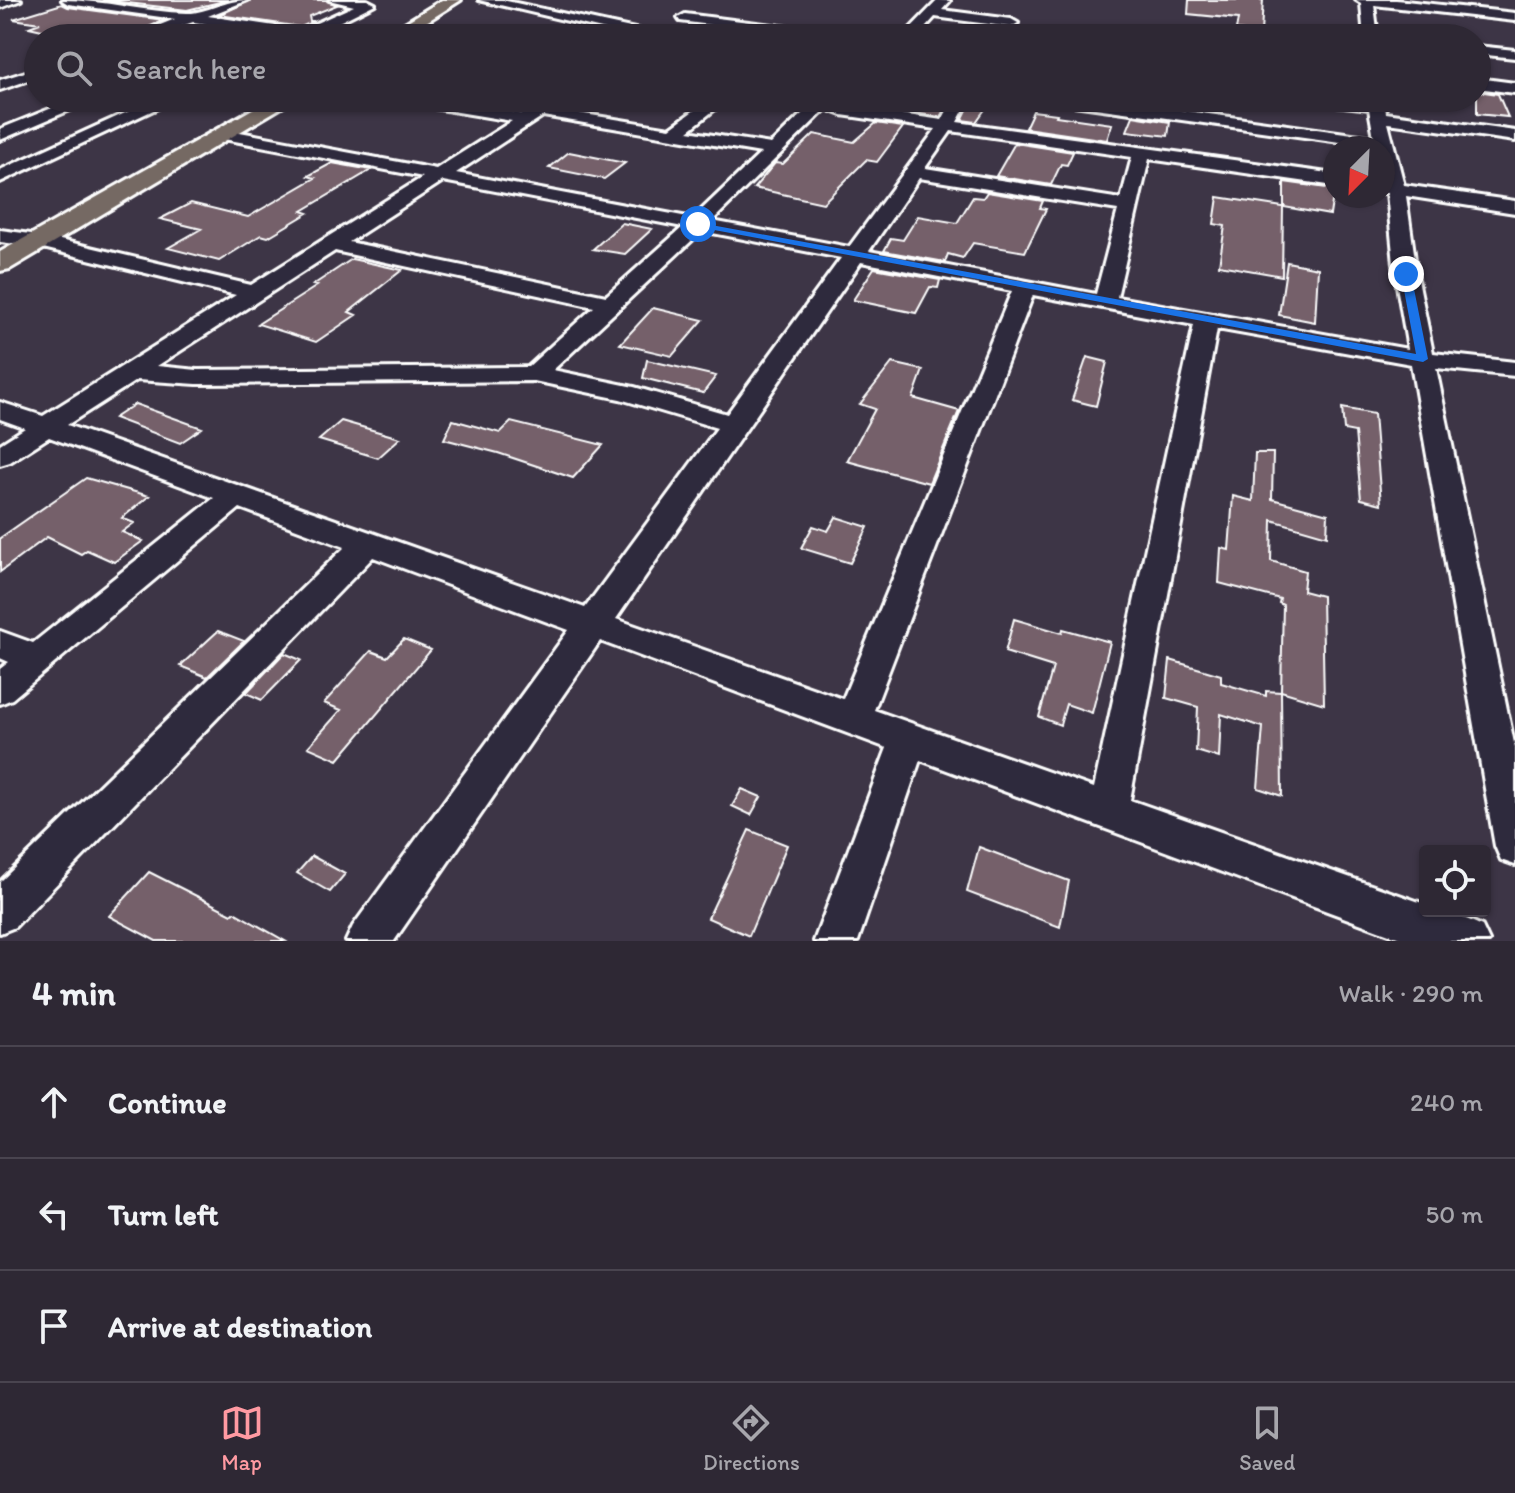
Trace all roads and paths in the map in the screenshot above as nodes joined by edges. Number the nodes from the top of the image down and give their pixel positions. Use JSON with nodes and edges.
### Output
{"nodes":[{"id":1,"x":15,"y":0,"type":"edge"},
{"id":2,"x":68,"y":0,"type":"edge"},
{"id":3,"x":242,"y":0,"type":"edge"},
{"id":4,"x":335,"y":0,"type":"edge"},
{"id":5,"x":453,"y":0,"type":"edge"},
{"id":6,"x":485,"y":0,"type":"edge"},
{"id":7,"x":945,"y":0,"type":"edge"},
{"id":8,"x":1364,"y":0,"type":"edge"},
{"id":9,"x":374,"y":2,"type":"edge"},
{"id":10,"x":0,"y":4,"type":"edge"},
{"id":11,"x":1458,"y":5,"type":"edge"},
{"id":12,"x":698,"y":9,"type":"dead end"},
{"id":13,"x":932,"y":13,"type":"junction"},
{"id":14,"x":1515,"y":17,"type":"edge"},
{"id":15,"x":189,"y":19,"type":"junction"},
{"id":16,"x":175,"y":24,"type":"edge"},
{"id":17,"x":221,"y":24,"type":"edge"},
{"id":18,"x":325,"y":24,"type":"edge"},
{"id":19,"x":413,"y":24,"type":"edge"},
{"id":20,"x":624,"y":24,"type":"edge"},
{"id":21,"x":675,"y":24,"type":"edge"},
{"id":22,"x":921,"y":24,"type":"edge"},
{"id":23,"x":1010,"y":24,"type":"edge"},
{"id":24,"x":1368,"y":24,"type":"edge"},
{"id":25,"x":1491,"y":51,"type":"edge"},
{"id":26,"x":1515,"y":54,"type":"edge"},
{"id":27,"x":24,"y":76,"type":"edge"},
{"id":28,"x":3,"y":82,"type":"edge"},
{"id":29,"x":1491,"y":85,"type":"edge"},
{"id":30,"x":24,"y":86,"type":"edge"},
{"id":31,"x":1515,"y":88,"type":"edge"},
{"id":32,"x":66,"y":112,"type":"edge"},
{"id":33,"x":144,"y":112,"type":"edge"},
{"id":34,"x":262,"y":112,"type":"edge"},
{"id":35,"x":511,"y":112,"type":"edge"},
{"id":36,"x":539,"y":112,"type":"edge"},
{"id":37,"x":702,"y":112,"type":"edge"},
{"id":38,"x":807,"y":112,"type":"edge"},
{"id":39,"x":876,"y":112,"type":"edge"},
{"id":40,"x":954,"y":112,"type":"edge"},
{"id":41,"x":1068,"y":112,"type":"edge"},
{"id":42,"x":1378,"y":112,"type":"edge"},
{"id":43,"x":1401,"y":112,"type":"edge"},
{"id":44,"x":534,"y":115,"type":"junction"},
{"id":45,"x":1073,"y":121,"type":"junction"},
{"id":46,"x":947,"y":125,"type":"junction"},
{"id":47,"x":674,"y":133,"type":"junction"},
{"id":48,"x":224,"y":134,"type":"junction"},
{"id":49,"x":0,"y":135,"type":"edge"},
{"id":50,"x":1383,"y":136,"type":"edge"},
{"id":51,"x":1515,"y":136,"type":"edge"},
{"id":52,"x":1323,"y":139,"type":"edge"},
{"id":53,"x":0,"y":149,"type":"edge"},
{"id":54,"x":774,"y":150,"type":"junction"},
{"id":55,"x":1142,"y":151,"type":"junction"},
{"id":56,"x":41,"y":158,"type":"junction"},
{"id":57,"x":914,"y":172,"type":"junction"},
{"id":58,"x":439,"y":175,"type":"junction"},
{"id":59,"x":0,"y":177,"type":"edge"},
{"id":60,"x":1323,"y":178,"type":"edge"},
{"id":61,"x":1395,"y":189,"type":"edge"},
{"id":62,"x":1129,"y":206,"type":"junction"},
{"id":63,"x":1515,"y":207,"type":"edge"},
{"id":64,"x":1394,"y":208,"type":"edge"},
{"id":65,"x":698,"y":224,"type":"junction"},
{"id":66,"x":0,"y":236,"type":"edge"},
{"id":67,"x":39,"y":241,"type":"junction"},
{"id":68,"x":331,"y":244,"type":"junction"},
{"id":69,"x":856,"y":254,"type":"junction"},
{"id":70,"x":0,"y":263,"type":"edge"},
{"id":71,"x":1025,"y":287,"type":"junction"},
{"id":72,"x":255,"y":293,"type":"junction"},
{"id":73,"x":1105,"y":302,"type":"junction"},
{"id":74,"x":611,"y":304,"type":"junction"},
{"id":75,"x":1207,"y":320,"type":"junction"},
{"id":76,"x":1423,"y":359,"type":"junction"},
{"id":77,"x":1515,"y":369,"type":"edge"},
{"id":78,"x":132,"y":372,"type":"junction"},
{"id":79,"x":534,"y":374,"type":"junction"},
{"id":80,"x":0,"y":410,"type":"edge"},
{"id":81,"x":734,"y":425,"type":"junction"},
{"id":82,"x":47,"y":426,"type":"junction"},
{"id":83,"x":0,"y":456,"type":"edge"},
{"id":84,"x":237,"y":495,"type":"junction"},
{"id":85,"x":369,"y":542,"type":"junction"},
{"id":86,"x":593,"y":623,"type":"junction"},
{"id":87,"x":0,"y":644,"type":"edge"},
{"id":88,"x":37,"y":659,"type":"junction"},
{"id":89,"x":0,"y":689,"type":"edge"},
{"id":90,"x":853,"y":718,"type":"junction"},
{"id":91,"x":1504,"y":725,"type":"edge"},
{"id":92,"x":909,"y":738,"type":"junction"},
{"id":93,"x":1109,"y":810,"type":"junction"},
{"id":94,"x":1515,"y":846,"type":"edge"},
{"id":95,"x":0,"y":912,"type":"edge"},
{"id":96,"x":368,"y":941,"type":"edge"},
{"id":97,"x":836,"y":941,"type":"edge"},
{"id":98,"x":1467,"y":941,"type":"edge"}],
"edges":[{"from":1,"to":10,"type":"street"},
{"from":2,"to":15,"type":"street"},
{"from":3,"to":15,"type":"street"},
{"from":4,"to":9,"type":"street"},
{"from":5,"to":19,"type":"main road"},
{"from":6,"to":20,"type":"street"},
{"from":7,"to":13,"type":"street"},
{"from":8,"to":11,"type":"street"},
{"from":8,"to":24,"type":"street"},
{"from":9,"to":18,"type":"street"},
{"from":11,"to":14,"type":"street"},
{"from":12,"to":21,"type":"street"},
{"from":13,"to":22,"type":"street"},
{"from":13,"to":23,"type":"street"},
{"from":15,"to":16,"type":"street"},
{"from":15,"to":17,"type":"street"},
{"from":25,"to":26,"type":"street"},
{"from":27,"to":28,"type":"street"},
{"from":28,"to":30,"type":"street"},
{"from":29,"to":31,"type":"street"},
{"from":32,"to":49,"type":"street"},
{"from":33,"to":56,"type":"street"},
{"from":34,"to":48,"type":"main road"},
{"from":35,"to":44,"type":"street"},
{"from":36,"to":44,"type":"street"},
{"from":37,"to":47,"type":"street"},
{"from":38,"to":54,"type":"street"},
{"from":39,"to":46,"type":"street"},
{"from":40,"to":46,"type":"street"},
{"from":41,"to":45,"type":"street"},
{"from":42,"to":50,"type":"street"},
{"from":43,"to":51,"type":"street"},
{"from":44,"to":47,"type":"street"},
{"from":44,"to":58,"type":"street"},
{"from":45,"to":46,"type":"street"},
{"from":45,"to":52,"type":"street"},
{"from":45,"to":55,"type":"street"},
{"from":46,"to":57,"type":"street"},
{"from":47,"to":54,"type":"street"},
{"from":48,"to":58,"type":"street"},
{"from":48,"to":67,"type":"main road"},
{"from":53,"to":56,"type":"street"},
{"from":54,"to":65,"type":"street"},
{"from":55,"to":60,"type":"street"},
{"from":55,"to":62,"type":"street"},
{"from":56,"to":59,"type":"street"},
{"from":57,"to":62,"type":"street"},
{"from":57,"to":69,"type":"street"},
{"from":58,"to":65,"type":"street"},
{"from":58,"to":68,"type":"street"},
{"from":61,"to":63,"type":"street"},
{"from":62,"to":73,"type":"street"},
{"from":64,"to":76,"type":"street"},
{"from":65,"to":69,"type":"street"},
{"from":65,"to":74,"type":"street"},
{"from":66,"to":67,"type":"street"},
{"from":67,"to":70,"type":"main road"},
{"from":67,"to":72,"type":"street"},
{"from":68,"to":72,"type":"street"},
{"from":68,"to":74,"type":"street"},
{"from":69,"to":71,"type":"street"},
{"from":69,"to":81,"type":"street"},
{"from":71,"to":73,"type":"street"},
{"from":71,"to":90,"type":"street"},
{"from":72,"to":78,"type":"street"},
{"from":73,"to":75,"type":"street"},
{"from":74,"to":79,"type":"street"},
{"from":75,"to":76,"type":"street"},
{"from":75,"to":93,"type":"street"},
{"from":76,"to":77,"type":"street"},
{"from":76,"to":91,"type":"street"},
{"from":78,"to":79,"type":"street"},
{"from":78,"to":82,"type":"street"},
{"from":79,"to":81,"type":"street"},
{"from":80,"to":82,"type":"street"},
{"from":81,"to":86,"type":"street"},
{"from":82,"to":83,"type":"street"},
{"from":82,"to":84,"type":"street"},
{"from":84,"to":85,"type":"street"},
{"from":84,"to":88,"type":"street"},
{"from":85,"to":86,"type":"street"},
{"from":85,"to":95,"type":"street"},
{"from":86,"to":90,"type":"street"},
{"from":86,"to":96,"type":"street"},
{"from":87,"to":88,"type":"street"},
{"from":88,"to":89,"type":"street"},
{"from":90,"to":92,"type":"street"},
{"from":91,"to":94,"type":"street"},
{"from":92,"to":93,"type":"street"},
{"from":92,"to":97,"type":"street"},
{"from":93,"to":98,"type":"street"}]}
